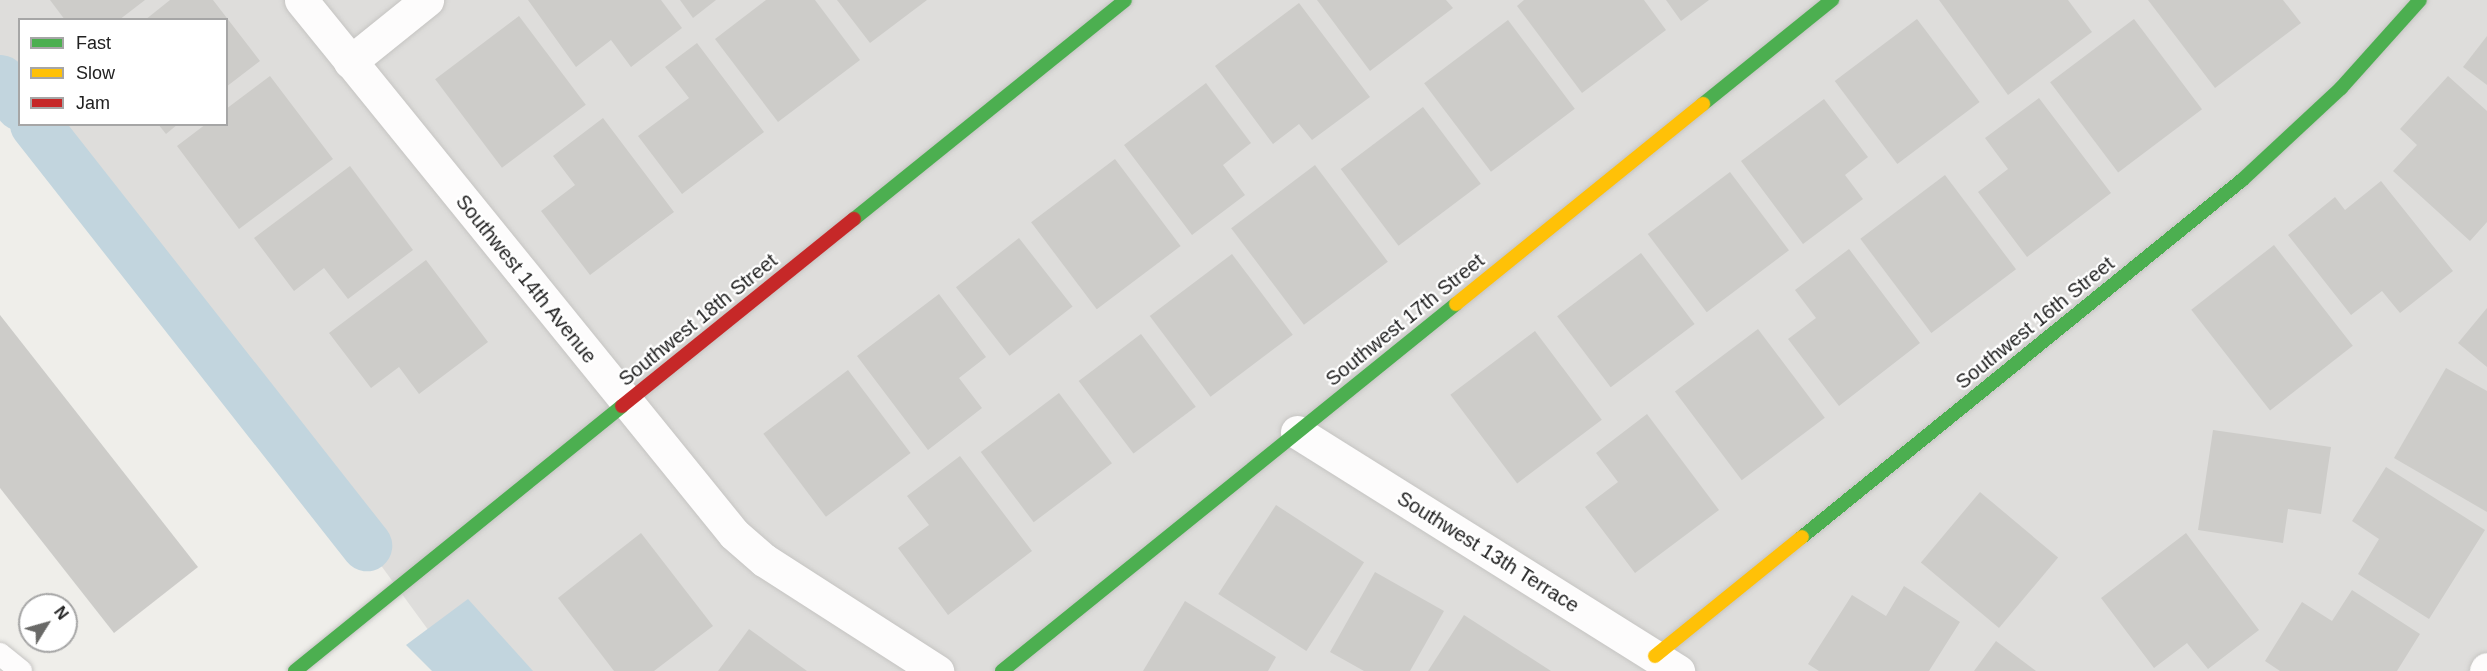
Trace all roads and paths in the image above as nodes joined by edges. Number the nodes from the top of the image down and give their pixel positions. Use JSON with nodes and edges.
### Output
{"nodes":[{"id":1,"x":301,"y":0,"type":"edge"},
{"id":2,"x":428,"y":0,"type":"edge"},
{"id":3,"x":1125,"y":0,"type":"edge"},
{"id":4,"x":1832,"y":0,"type":"edge"},
{"id":5,"x":2420,"y":0,"type":"edge"},
{"id":6,"x":351,"y":62,"type":"junction"},
{"id":7,"x":626,"y":404,"type":"junction"},
{"id":8,"x":1297,"y":432,"type":"junction"},
{"id":9,"x":0,"y":654,"type":"edge"},
{"id":10,"x":317,"y":664,"type":"edge"},
{"id":11,"x":1666,"y":664,"type":"edge"},
{"id":12,"x":21,"y":671,"type":"edge"},
{"id":13,"x":295,"y":671,"type":"edge"},
{"id":14,"x":937,"y":671,"type":"edge"},
{"id":15,"x":1002,"y":671,"type":"edge"}],
"edges":[{"from":1,"to":6,"type":"street","name":"Southwest 14th Avenue"},
{"from":2,"to":6,"type":"street"},
{"from":3,"to":7,"type":"street","name":"Southwest 18th Street"},
{"from":4,"to":8,"type":"street","name":"Southwest 17th Street"},
{"from":5,"to":11,"type":"street","name":"Southwest 16th Street"},
{"from":6,"to":7,"type":"street","name":"Southwest 14th Avenue"},
{"from":7,"to":10,"type":"street","name":"Southwest 18th Street"},
{"from":7,"to":14,"type":"street","name":"Southwest 14th Avenue"},
{"from":8,"to":11,"type":"street","name":"Southwest 13th Terrace"},
{"from":8,"to":15,"type":"street","name":"Southwest 17th Street"},
{"from":9,"to":12,"type":"lane"},
{"from":10,"to":13,"type":"street","name":"Southwest 18th Street"}]}
